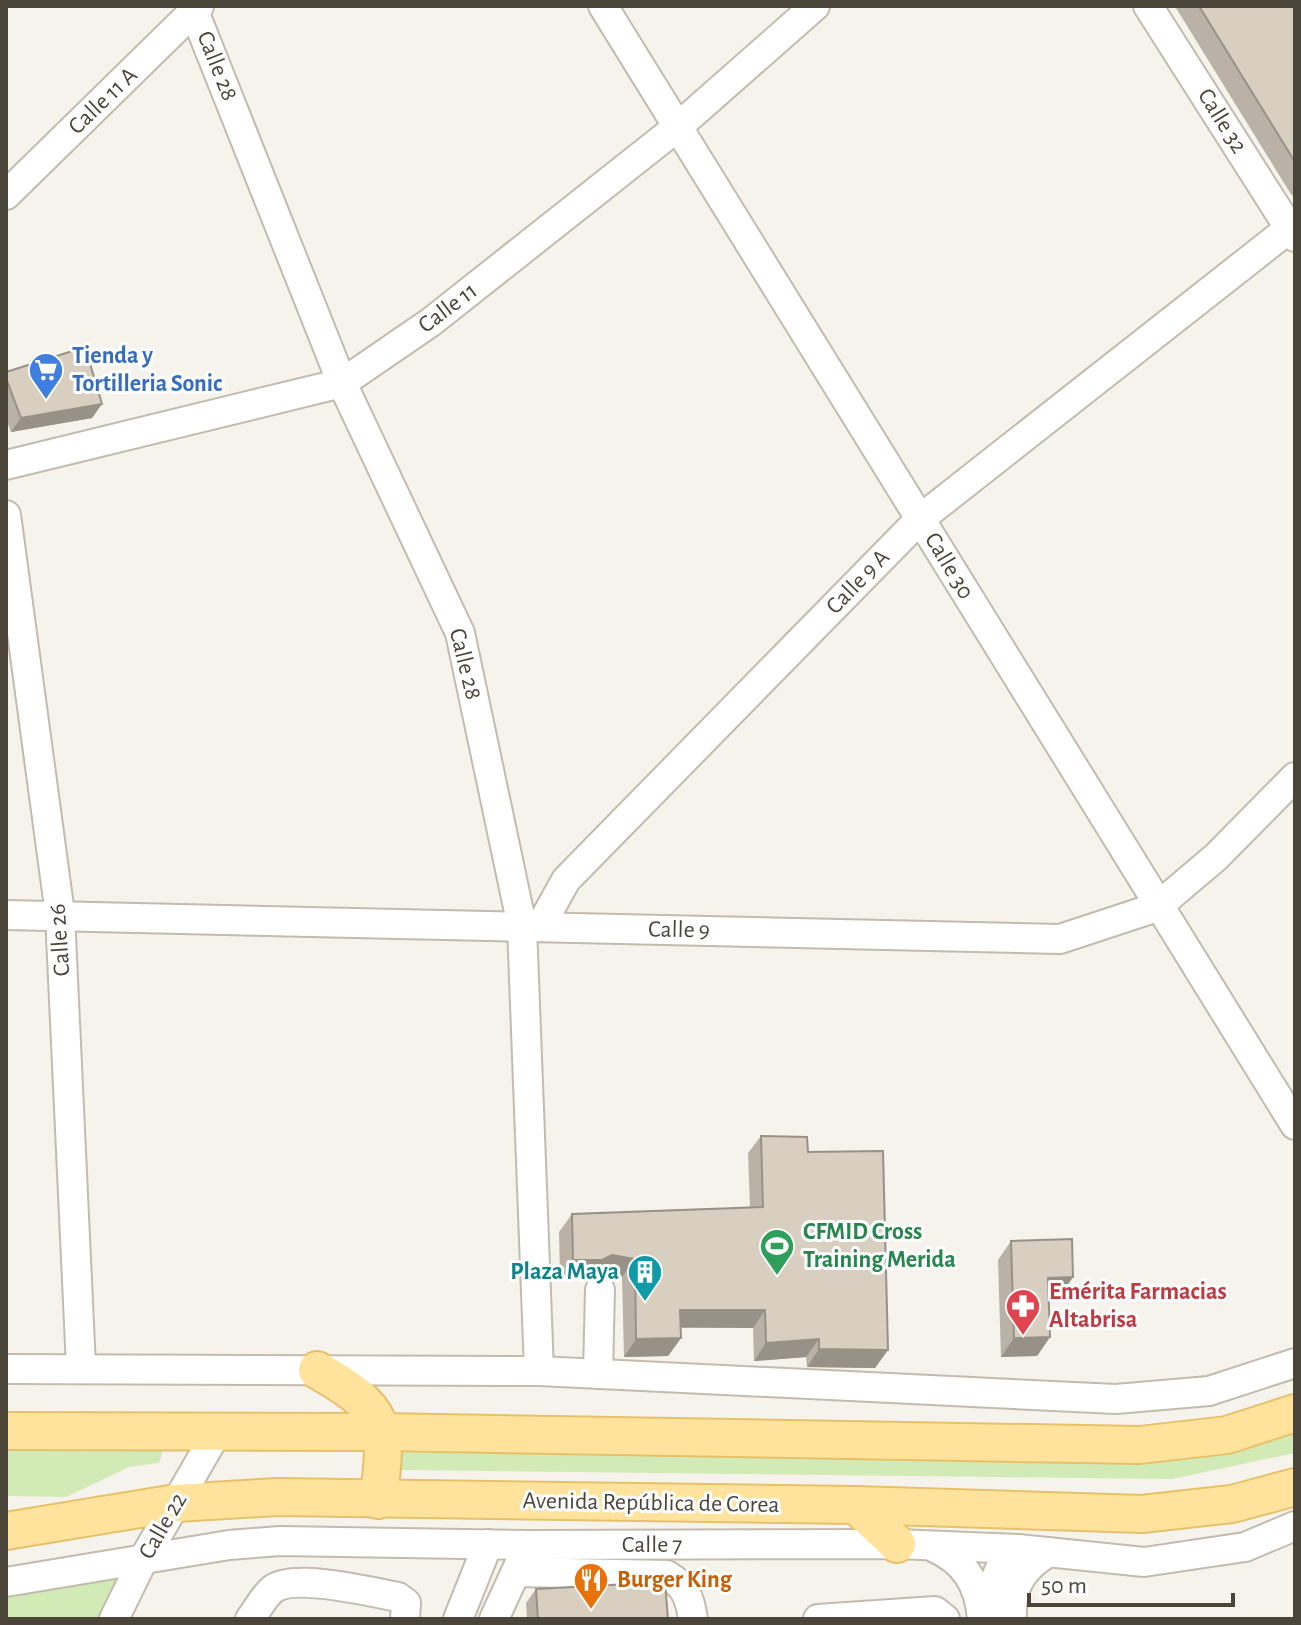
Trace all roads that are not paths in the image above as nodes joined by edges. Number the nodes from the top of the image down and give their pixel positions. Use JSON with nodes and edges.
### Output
{"nodes":[{"id":1,"x":603,"y":6,"type":"edge"},
{"id":2,"x":815,"y":6,"type":"edge"},
{"id":3,"x":1148,"y":6,"type":"edge"},
{"id":4,"x":195,"y":7,"type":"edge"},
{"id":5,"x":680,"y":125,"type":"junction"},
{"id":6,"x":6,"y":195,"type":"edge"},
{"id":7,"x":1293,"y":230,"type":"edge"},
{"id":8,"x":342,"y":383,"type":"junction"},
{"id":9,"x":6,"y":465,"type":"edge"},
{"id":10,"x":6,"y":515,"type":"edge"},
{"id":11,"x":920,"y":519,"type":"junction"},
{"id":12,"x":1295,"y":777,"type":"edge"},
{"id":13,"x":1157,"y":907,"type":"junction"},
{"id":14,"x":60,"y":914,"type":"junction"},
{"id":15,"x":6,"y":915,"type":"edge"},
{"id":16,"x":531,"y":927,"type":"junction"},
{"id":17,"x":1295,"y":1125,"type":"edge"},
{"id":18,"x":600,"y":1290,"type":"dead end"},
{"id":19,"x":1295,"y":1363,"type":"edge"},
{"id":20,"x":81,"y":1367,"type":"junction"},
{"id":21,"x":6,"y":1369,"type":"edge"},
{"id":22,"x":317,"y":1370,"type":"junction"},
{"id":23,"x":539,"y":1371,"type":"junction"},
{"id":24,"x":598,"y":1374,"type":"junction"},
{"id":25,"x":1295,"y":1413,"type":"edge"},
{"id":26,"x":6,"y":1431,"type":"edge"},
{"id":27,"x":382,"y":1432,"type":"junction"},
{"id":28,"x":216,"y":1434,"type":"junction"},
{"id":29,"x":1295,"y":1487,"type":"edge"},
{"id":30,"x":378,"y":1500,"type":"junction"},
{"id":31,"x":176,"y":1503,"type":"junction"},
{"id":32,"x":856,"y":1505,"type":"junction"},
{"id":33,"x":1295,"y":1526,"type":"edge"},
{"id":34,"x":6,"y":1531,"type":"edge"},
{"id":35,"x":488,"y":1544,"type":"junction"},
{"id":36,"x":528,"y":1545,"type":"junction"},
{"id":37,"x":913,"y":1545,"type":"junction"},
{"id":38,"x":1018,"y":1549,"type":"junction"},
{"id":39,"x":1049,"y":1552,"type":"junction"},
{"id":40,"x":144,"y":1558,"type":"junction"},
{"id":41,"x":516,"y":1572,"type":"junction"},
{"id":42,"x":6,"y":1582,"type":"edge"},
{"id":43,"x":114,"y":1619,"type":"edge"},
{"id":44,"x":250,"y":1619,"type":"edge"},
{"id":45,"x":405,"y":1619,"type":"edge"},
{"id":46,"x":458,"y":1619,"type":"edge"},
{"id":47,"x":494,"y":1619,"type":"edge"},
{"id":48,"x":693,"y":1619,"type":"edge"},
{"id":49,"x":818,"y":1619,"type":"edge"},
{"id":50,"x":945,"y":1619,"type":"edge"},
{"id":51,"x":982,"y":1619,"type":"edge"},
{"id":52,"x":996,"y":1619,"type":"edge"},
{"id":53,"x":1012,"y":1619,"type":"edge"}],
"edges":[{"from":1,"to":5,"type":"street","name":"Calle 30"},
{"from":2,"to":5,"type":"street","name":"Calle 11"},
{"from":3,"to":7,"type":"street","name":"Calle 32"},
{"from":4,"to":6,"type":"street","name":"Calle 11 A"},
{"from":4,"to":8,"type":"street","name":"Calle 28"},
{"from":5,"to":8,"type":"street","name":"Calle 11"},
{"from":5,"to":11,"type":"street","name":"Calle 30"},
{"from":7,"to":11,"type":"street","name":"Calle 9 A"},
{"from":8,"to":9,"type":"street","name":"Calle 11"},
{"from":8,"to":16,"type":"street","name":"Calle 28"},
{"from":10,"to":14,"type":"street","name":"Calle 26"},
{"from":11,"to":13,"type":"street","name":"Calle 30"},
{"from":11,"to":16,"type":"street","name":"Calle 9 A"},
{"from":12,"to":13,"type":"street","name":"Calle 9"},
{"from":13,"to":16,"type":"street","name":"Calle 9"},
{"from":13,"to":17,"type":"street","name":"Calle 30"},
{"from":14,"to":15,"type":"street","name":"Calle 9"},
{"from":14,"to":16,"type":"street","name":"Calle 9"},
{"from":14,"to":20,"type":"street","name":"Calle 26"},
{"from":16,"to":23,"type":"street","name":"Calle 28"},
{"from":18,"to":24,"type":"street"},
{"from":19,"to":24,"type":"street"},
{"from":20,"to":21,"type":"street"},
{"from":20,"to":22,"type":"street"},
{"from":22,"to":23,"type":"street"},
{"from":22,"to":27,"type":"main road"},
{"from":23,"to":24,"type":"street"},
{"from":25,"to":27,"type":"main road"},
{"from":26,"to":28,"type":"main road"},
{"from":27,"to":28,"type":"main road"},
{"from":27,"to":30,"type":"main road"},
{"from":28,"to":31,"type":"street","name":"Calle 22"},
{"from":29,"to":32,"type":"main road","name":"Avenida República de Corea"},
{"from":30,"to":31,"type":"main road","name":"Avenida República de Corea"},
{"from":30,"to":32,"type":"main road","name":"Avenida República de Corea"},
{"from":31,"to":34,"type":"main road","name":"Avenida República de Corea"},
{"from":31,"to":40,"type":"street","name":"Calle 22"},
{"from":32,"to":37,"type":"main road"},
{"from":33,"to":39,"type":"street","name":"Calle 7"},
{"from":35,"to":36,"type":"street","name":"Calle 7"},
{"from":35,"to":40,"type":"street","name":"Calle 7"},
{"from":35,"to":46,"type":"street"},
{"from":36,"to":37,"type":"street","name":"Calle 7"},
{"from":36,"to":41,"type":"street"},
{"from":37,"to":38,"type":"street","name":"Calle 7"},
{"from":37,"to":51,"type":"street"},
{"from":38,"to":39,"type":"street","name":"Calle 7"},
{"from":38,"to":52,"type":"street"},
{"from":39,"to":53,"type":"street"},
{"from":40,"to":42,"type":"street","name":"Calle 7"},
{"from":40,"to":43,"type":"street","name":"Calle 22"},
{"from":41,"to":47,"type":"street"},
{"from":41,"to":48,"type":"street"},
{"from":44,"to":45,"type":"street"},
{"from":49,"to":50,"type":"street"}]}
